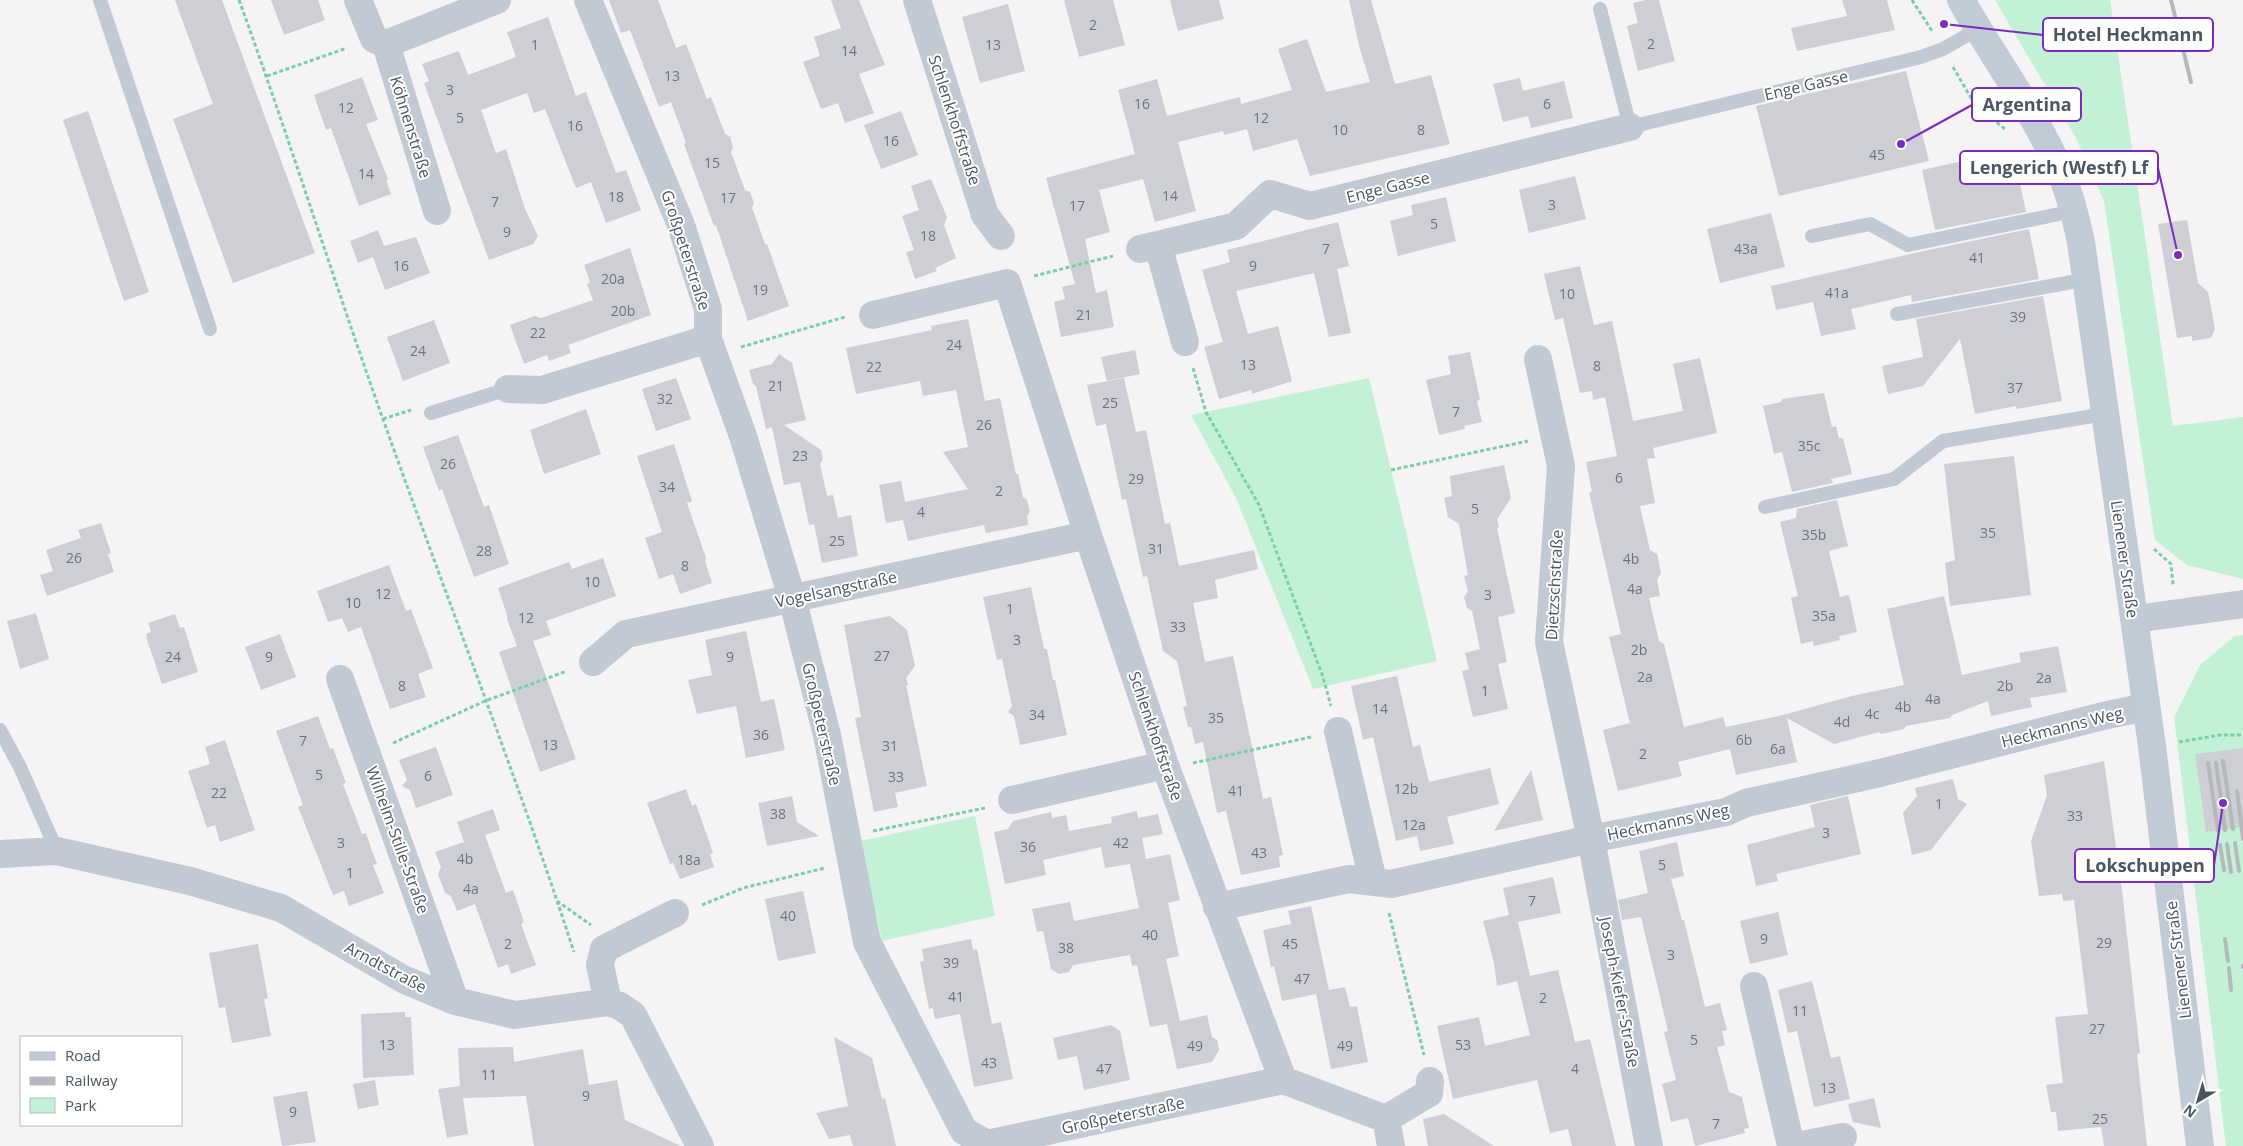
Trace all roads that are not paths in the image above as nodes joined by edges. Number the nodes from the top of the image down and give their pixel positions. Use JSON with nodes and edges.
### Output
{"nodes":[{"id":1,"x":100,"y":0,"type":"edge"},
{"id":2,"x":358,"y":0,"type":"edge"},
{"id":3,"x":497,"y":0,"type":"edge"},
{"id":4,"x":588,"y":0,"type":"edge"},
{"id":5,"x":917,"y":0,"type":"edge"},
{"id":6,"x":1960,"y":0,"type":"edge"},
{"id":7,"x":1600,"y":9,"type":"dead end"},
{"id":8,"x":1978,"y":29,"type":"junction"},
{"id":9,"x":380,"y":42,"type":"junction"},
{"id":10,"x":1630,"y":126,"type":"junction"},
{"id":11,"x":437,"y":211,"type":"dead end"},
{"id":12,"x":2074,"y":211,"type":"junction"},
{"id":13,"x":1002,"y":236,"type":"dead end"},
{"id":14,"x":1812,"y":236,"type":"dead end"},
{"id":15,"x":2088,"y":279,"type":"junction"},
{"id":16,"x":1897,"y":314,"type":"dead end"},
{"id":17,"x":873,"y":315,"type":"road end"},
{"id":18,"x":210,"y":329,"type":"dead end"},
{"id":19,"x":1185,"y":342,"type":"road end"},
{"id":20,"x":712,"y":347,"type":"junction"},
{"id":21,"x":1538,"y":359,"type":"dead end"},
{"id":22,"x":508,"y":388,"type":"joint"},
{"id":23,"x":430,"y":413,"type":"road end"},
{"id":24,"x":2105,"y":414,"type":"junction"},
{"id":25,"x":1765,"y":507,"type":"dead end"},
{"id":26,"x":1088,"y":535,"type":"junction"},
{"id":27,"x":792,"y":598,"type":"junction"},
{"id":28,"x":2243,"y":604,"type":"edge"},
{"id":29,"x":2134,"y":619,"type":"junction"},
{"id":30,"x":593,"y":662,"type":"road end"},
{"id":31,"x":340,"y":679,"type":"dead end"},
{"id":32,"x":2146,"y":707,"type":"junction"},
{"id":33,"x":0,"y":730,"type":"edge"},
{"id":34,"x":1338,"y":731,"type":"road end"},
{"id":35,"x":1165,"y":765,"type":"junction"},
{"id":36,"x":1012,"y":800,"type":"road end"},
{"id":37,"x":1591,"y":839,"type":"junction"},
{"id":38,"x":56,"y":851,"type":"junction"},
{"id":39,"x":0,"y":854,"type":"edge"},
{"id":40,"x":1373,"y":881,"type":"junction"},
{"id":41,"x":1216,"y":906,"type":"junction"},
{"id":42,"x":676,"y":913,"type":"road end"},
{"id":43,"x":1754,"y":986,"type":"dead end"},
{"id":44,"x":455,"y":1001,"type":"junction"},
{"id":45,"x":608,"y":1002,"type":"junction"},
{"id":46,"x":1283,"y":1080,"type":"junction"},
{"id":47,"x":1430,"y":1081,"type":"road end"},
{"id":48,"x":1386,"y":1119,"type":"junction"},
{"id":49,"x":1843,"y":1137,"type":"dead end"},
{"id":50,"x":700,"y":1146,"type":"edge"},
{"id":51,"x":1391,"y":1146,"type":"edge"},
{"id":52,"x":1649,"y":1146,"type":"edge"},
{"id":53,"x":1791,"y":1146,"type":"edge"},
{"id":54,"x":1796,"y":1146,"type":"edge"},
{"id":55,"x":2200,"y":1146,"type":"edge"}],
"edges":[{"from":1,"to":18,"type":"lane"},
{"from":2,"to":9,"type":"street","name":"Köhnenstraße"},
{"from":3,"to":9,"type":"street"},
{"from":4,"to":20,"type":"street","name":"Großpeterstraße"},
{"from":5,"to":13,"type":"street","name":"Schlenkhoffstraße"},
{"from":6,"to":8,"type":"street","name":"Lienener Straße"},
{"from":7,"to":10,"type":"lane"},
{"from":8,"to":10,"type":"lane","name":"Enge Gasse"},
{"from":8,"to":12,"type":"street","name":"Lienener Straße"},
{"from":9,"to":11,"type":"street","name":"Köhnenstraße"},
{"from":10,"to":19,"type":"street","name":"Enge Gasse"},
{"from":12,"to":14,"type":"lane"},
{"from":12,"to":15,"type":"street","name":"Lienener Straße"},
{"from":15,"to":16,"type":"lane"},
{"from":15,"to":24,"type":"street","name":"Lienener Straße"},
{"from":17,"to":26,"type":"street","name":"Schlenkhoffstraße"},
{"from":20,"to":22,"type":"street"},
{"from":20,"to":27,"type":"street","name":"Großpeterstraße"},
{"from":21,"to":37,"type":"street","name":"Dietzschstraße"},
{"from":22,"to":23,"type":"lane"},
{"from":24,"to":25,"type":"lane"},
{"from":24,"to":29,"type":"street","name":"Lienener Straße"},
{"from":26,"to":27,"type":"street","name":"Vogelsangstraße"},
{"from":26,"to":35,"type":"street","name":"Schlenkhoffstraße"},
{"from":27,"to":30,"type":"street","name":"Vogelsangstraße"},
{"from":27,"to":46,"type":"street","name":"Großpeterstraße"},
{"from":28,"to":29,"type":"street"},
{"from":29,"to":32,"type":"street","name":"Lienener Straße"},
{"from":31,"to":44,"type":"street","name":"Wilhelm-Stille-Straße"},
{"from":32,"to":37,"type":"street","name":"Heckmanns Weg"},
{"from":32,"to":55,"type":"street","name":"Lienener Straße"},
{"from":33,"to":38,"type":"lane"},
{"from":34,"to":40,"type":"street"},
{"from":35,"to":36,"type":"street"},
{"from":35,"to":41,"type":"street","name":"Schlenkhoffstraße"},
{"from":37,"to":40,"type":"street","name":"Heckmanns Weg"},
{"from":37,"to":52,"type":"street","name":"Joseph-Kiefer-Straße"},
{"from":38,"to":39,"type":"street","name":"Arndtstraße"},
{"from":38,"to":44,"type":"street","name":"Arndtstraße"},
{"from":40,"to":41,"type":"street","name":"Heckmanns Weg"},
{"from":41,"to":46,"type":"street","name":"Schlenkhoffstraße"},
{"from":42,"to":45,"type":"street"},
{"from":43,"to":53,"type":"street"},
{"from":44,"to":45,"type":"street","name":"Arndtstraße"},
{"from":45,"to":50,"type":"street"},
{"from":46,"to":48,"type":"street"},
{"from":47,"to":48,"type":"street"},
{"from":48,"to":51,"type":"street"},
{"from":49,"to":54,"type":"street"}]}
